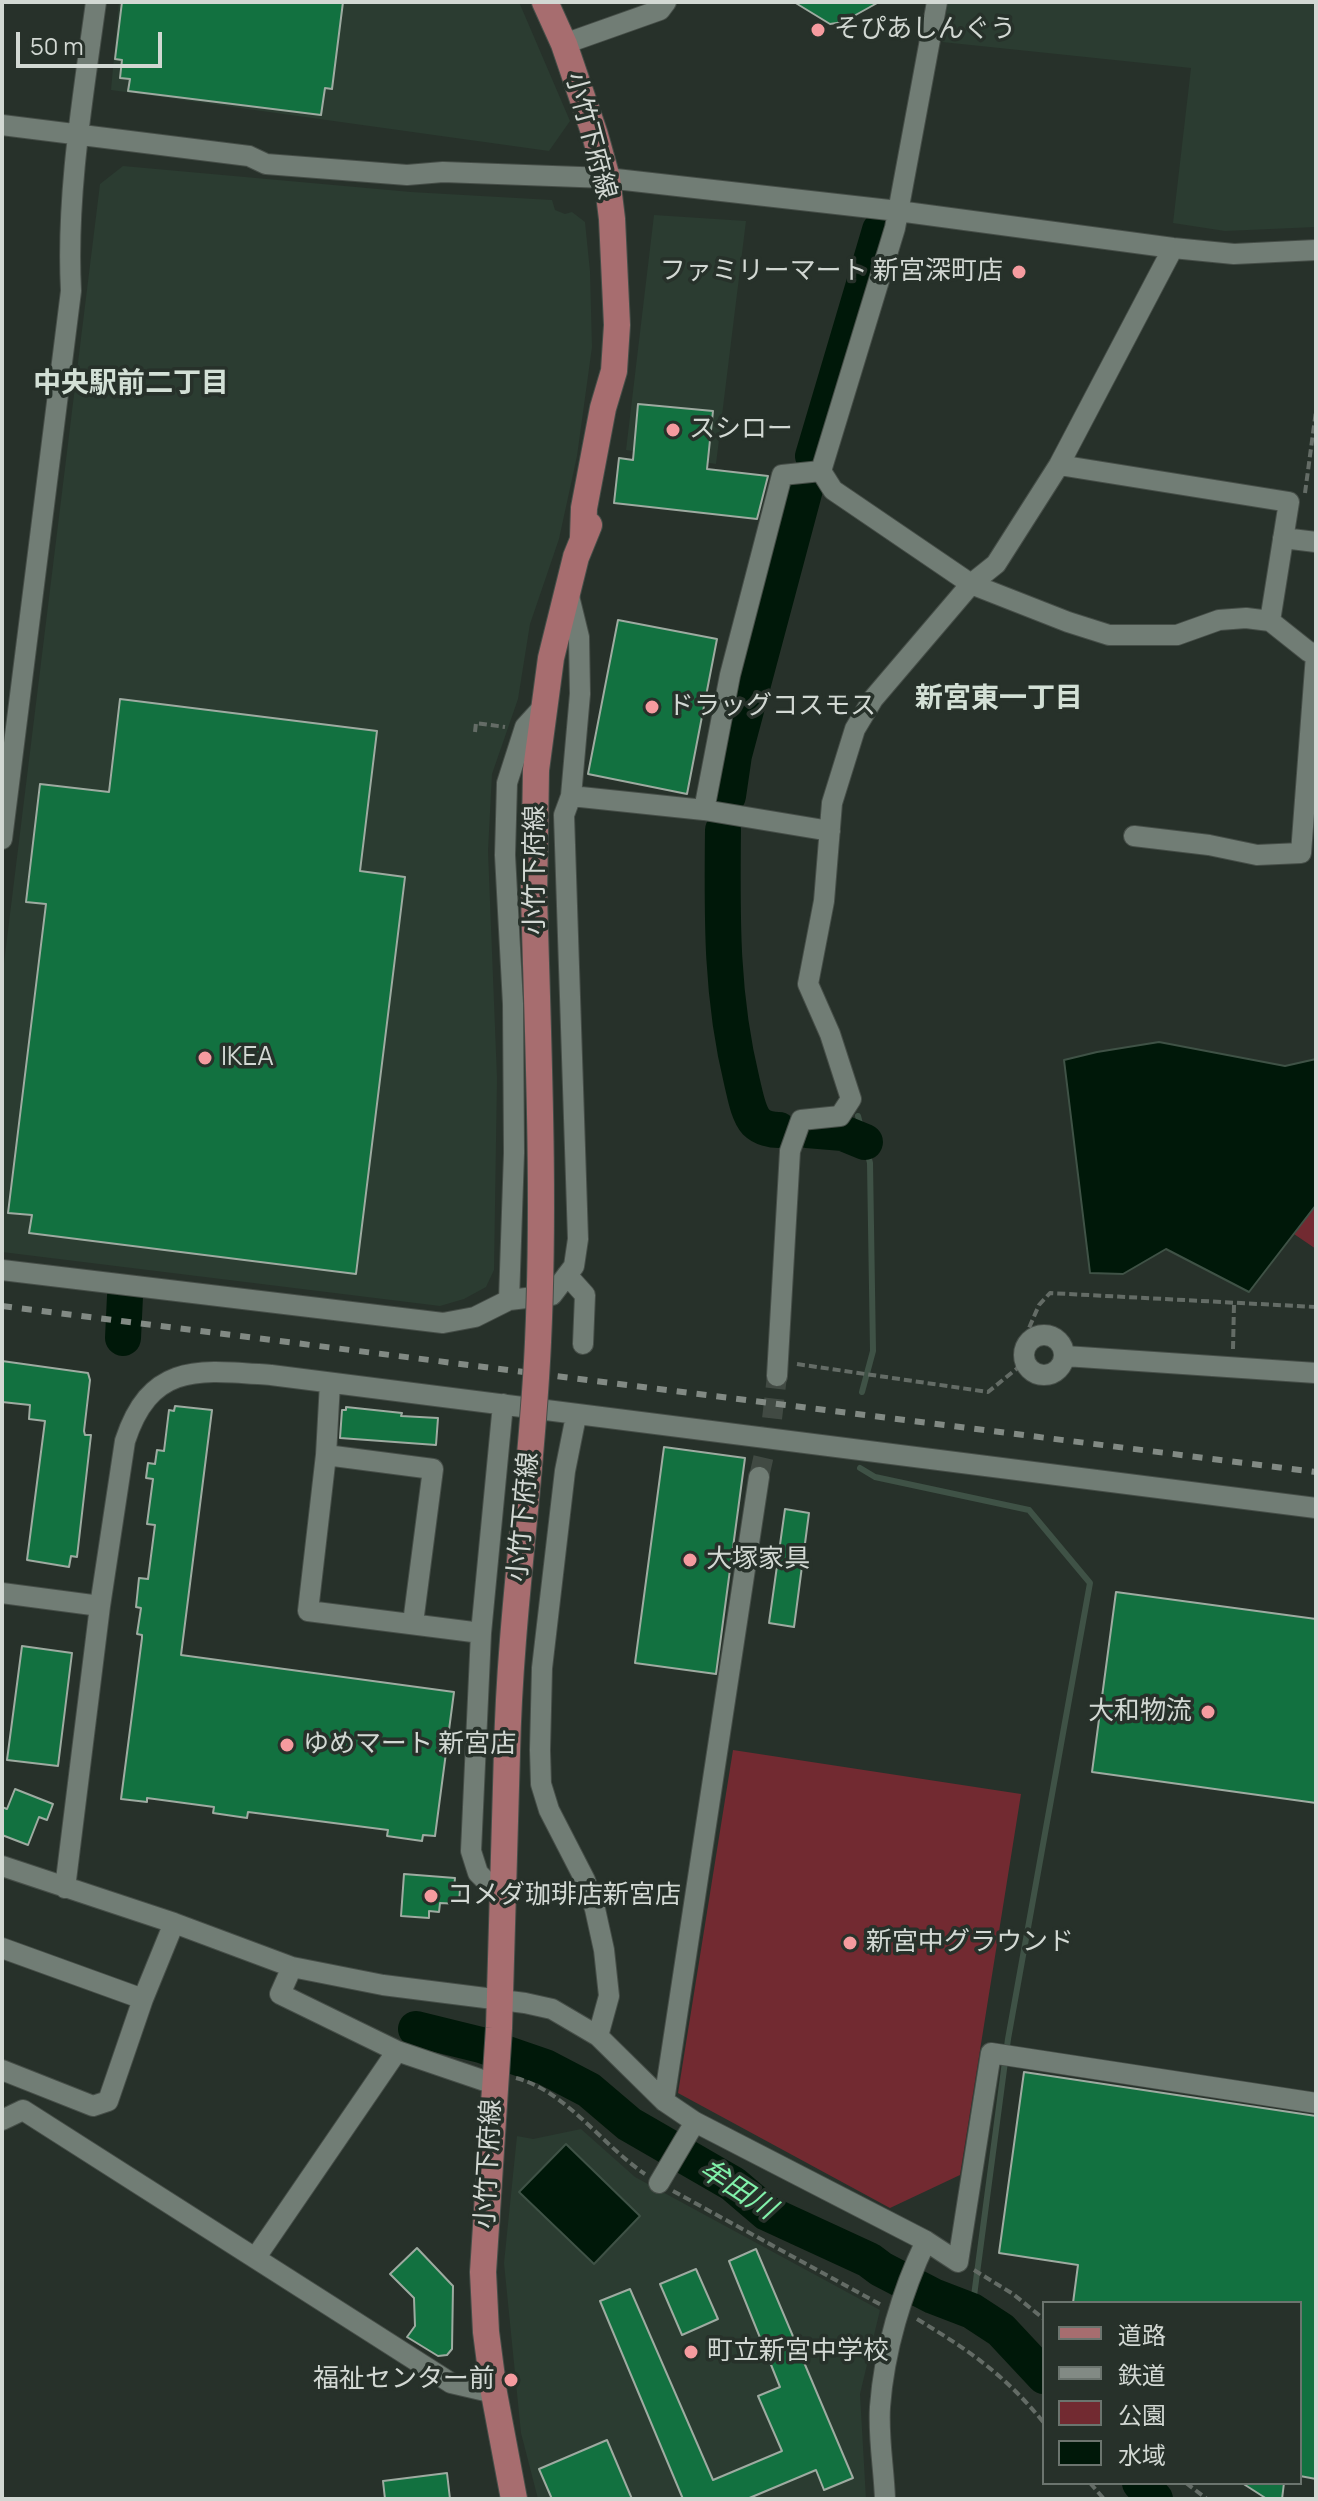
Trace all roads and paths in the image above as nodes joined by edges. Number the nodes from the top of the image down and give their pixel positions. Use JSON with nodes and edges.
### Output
{"nodes":[{"id":1,"x":96,"y":2,"type":"edge"},
{"id":2,"x":545,"y":2,"type":"edge"},
{"id":3,"x":666,"y":2,"type":"edge"},
{"id":4,"x":937,"y":2,"type":"edge"},
{"id":5,"x":564,"y":44,"type":"junction"},
{"id":6,"x":2,"y":125,"type":"edge"},
{"id":7,"x":79,"y":135,"type":"junction"},
{"id":8,"x":607,"y":178,"type":"junction"},
{"id":9,"x":898,"y":211,"type":"junction"},
{"id":10,"x":69,"y":247,"type":"junction"},
{"id":11,"x":1173,"y":248,"type":"junction"},
{"id":12,"x":1316,"y":250,"type":"edge"},
{"id":13,"x":1316,"y":411,"type":"edge"},
{"id":14,"x":1059,"y":465,"type":"junction"},
{"id":15,"x":821,"y":471,"type":"junction"},
{"id":16,"x":1289,"y":502,"type":"junction"},
{"id":17,"x":1283,"y":538,"type":"junction"},
{"id":18,"x":1316,"y":542,"type":"edge"},
{"id":19,"x":971,"y":584,"type":"junction"},
{"id":20,"x":567,"y":588,"type":"junction"},
{"id":21,"x":1270,"y":621,"type":"junction"},
{"id":22,"x":1316,"y":654,"type":"edge"},
{"id":23,"x":545,"y":705,"type":"junction"},
{"id":24,"x":511,"y":728,"type":"dead end"},
{"id":25,"x":475,"y":732,"type":"dead end"},
{"id":26,"x":2,"y":740,"type":"edge"},
{"id":27,"x":571,"y":796,"type":"junction"},
{"id":28,"x":704,"y":810,"type":"junction"},
{"id":29,"x":830,"y":831,"type":"junction"},
{"id":30,"x":1134,"y":836,"type":"dead end"},
{"id":31,"x":2,"y":839,"type":"edge"},
{"id":32,"x":2,"y":1270,"type":"edge"},
{"id":33,"x":567,"y":1275,"type":"junction"},
{"id":34,"x":509,"y":1300,"type":"junction"},
{"id":35,"x":1234,"y":1304,"type":"junction"},
{"id":36,"x":1316,"y":1307,"type":"edge"},
{"id":37,"x":1038,"y":1335,"type":"junction"},
{"id":38,"x":583,"y":1344,"type":"dead end"},
{"id":39,"x":1065,"y":1356,"type":"junction"},
{"id":40,"x":1025,"y":1362,"type":"junction"},
{"id":41,"x":1232,"y":1368,"type":"junction"},
{"id":42,"x":777,"y":1369,"type":"joint"},
{"id":43,"x":1316,"y":1373,"type":"edge"},
{"id":44,"x":330,"y":1383,"type":"junction"},
{"id":45,"x":503,"y":1404,"type":"junction"},
{"id":46,"x":576,"y":1416,"type":"junction"},
{"id":47,"x":326,"y":1455,"type":"junction"},
{"id":48,"x":759,"y":1477,"type":"tunnel mouth"},
{"id":49,"x":1316,"y":1508,"type":"edge"},
{"id":50,"x":2,"y":1593,"type":"edge"},
{"id":51,"x":100,"y":1606,"type":"junction"},
{"id":52,"x":413,"y":1623,"type":"junction"},
{"id":53,"x":481,"y":1633,"type":"junction"},
{"id":54,"x":2,"y":1866,"type":"edge"},
{"id":55,"x":65,"y":1888,"type":"junction"},
{"id":56,"x":502,"y":1897,"type":"junction"},
{"id":57,"x":174,"y":1923,"type":"junction"},
{"id":58,"x":2,"y":1948,"type":"edge"},
{"id":59,"x":292,"y":1967,"type":"junction"},
{"id":60,"x":143,"y":1999,"type":"junction"},
{"id":61,"x":499,"y":2000,"type":"junction"},
{"id":62,"x":598,"y":2036,"type":"junction"},
{"id":63,"x":397,"y":2051,"type":"junction"},
{"id":64,"x":2,"y":2070,"type":"edge"},
{"id":65,"x":495,"y":2078,"type":"junction"},
{"id":66,"x":664,"y":2101,"type":"junction"},
{"id":67,"x":1316,"y":2103,"type":"edge"},
{"id":68,"x":2,"y":2120,"type":"edge"},
{"id":69,"x":695,"y":2122,"type":"junction"},
{"id":70,"x":659,"y":2183,"type":"junction"},
{"id":71,"x":924,"y":2247,"type":"junction"},
{"id":72,"x":256,"y":2257,"type":"junction"},
{"id":73,"x":958,"y":2262,"type":"junction"},
{"id":74,"x":902,"y":2306,"type":"junction"},
{"id":75,"x":1042,"y":2317,"type":"edge"},
{"id":76,"x":494,"y":2393,"type":"junction"},
{"id":77,"x":1042,"y":2421,"type":"edge"},
{"id":78,"x":1189,"y":2485,"type":"edge"},
{"id":79,"x":514,"y":2499,"type":"edge"},
{"id":80,"x":885,"y":2499,"type":"edge"},
{"id":81,"x":1207,"y":2499,"type":"edge"}],
"edges":[{"from":1,"to":7,"type":"street"},
{"from":2,"to":5,"type":"main road","name":"小竹下府線"},
{"from":3,"to":5,"type":"street"},
{"from":4,"to":9,"type":"street"},
{"from":5,"to":8,"type":"main road","name":"小竹下府線"},
{"from":6,"to":7,"type":"street"},
{"from":7,"to":8,"type":"street"},
{"from":7,"to":10,"type":"street"},
{"from":8,"to":9,"type":"street"},
{"from":8,"to":20,"type":"main road","name":"小竹下府線"},
{"from":9,"to":11,"type":"street"},
{"from":9,"to":15,"type":"street"},
{"from":10,"to":26,"type":"street"},
{"from":10,"to":31,"type":"street"},
{"from":11,"to":12,"type":"street"},
{"from":11,"to":14,"type":"street"},
{"from":13,"to":16,"type":"path"},
{"from":14,"to":16,"type":"street"},
{"from":14,"to":19,"type":"street"},
{"from":15,"to":19,"type":"street"},
{"from":15,"to":28,"type":"street"},
{"from":16,"to":17,"type":"street"},
{"from":17,"to":18,"type":"street"},
{"from":17,"to":21,"type":"street"},
{"from":19,"to":21,"type":"street"},
{"from":19,"to":29,"type":"street"},
{"from":20,"to":23,"type":"main road","name":"小竹下府線"},
{"from":20,"to":27,"type":"street"},
{"from":21,"to":22,"type":"street"},
{"from":22,"to":30,"type":"street"},
{"from":23,"to":34,"type":"street"},
{"from":23,"to":56,"type":"main road","name":"小竹下府線","bridge":true},
{"from":24,"to":25,"type":"path"},
{"from":27,"to":28,"type":"street"},
{"from":27,"to":33,"type":"street"},
{"from":28,"to":29,"type":"street"},
{"from":29,"to":42,"type":"street"},
{"from":32,"to":34,"type":"street"},
{"from":33,"to":34,"type":"street"},
{"from":33,"to":38,"type":"street"},
{"from":35,"to":36,"type":"path"},
{"from":35,"to":37,"type":"path"},
{"from":35,"to":41,"type":"path"},
{"from":37,"to":39,"type":"street"},
{"from":37,"to":40,"type":"street"},
{"from":39,"to":40,"type":"street"},
{"from":39,"to":41,"type":"street"},
{"from":40,"to":42,"type":"path"},
{"from":41,"to":43,"type":"street"},
{"from":44,"to":45,"type":"street"},
{"from":44,"to":47,"type":"street"},
{"from":44,"to":51,"type":"street"},
{"from":45,"to":46,"type":"street"},
{"from":45,"to":53,"type":"street"},
{"from":46,"to":49,"type":"street"},
{"from":46,"to":62,"type":"street"},
{"from":47,"to":52,"type":"street"},
{"from":47,"to":52,"type":"street"},
{"from":48,"to":66,"type":"street"},
{"from":50,"to":51,"type":"street"},
{"from":51,"to":55,"type":"street"},
{"from":52,"to":53,"type":"street"},
{"from":53,"to":56,"type":"street"},
{"from":54,"to":55,"type":"street"},
{"from":55,"to":57,"type":"street"},
{"from":56,"to":61,"type":"main road","name":"小竹下府線"},
{"from":57,"to":59,"type":"street"},
{"from":57,"to":60,"type":"street"},
{"from":58,"to":60,"type":"street"},
{"from":59,"to":61,"type":"street"},
{"from":59,"to":63,"type":"street"},
{"from":60,"to":64,"type":"street"},
{"from":61,"to":62,"type":"street"},
{"from":61,"to":65,"type":"main road","name":"小竹下府線"},
{"from":62,"to":66,"type":"street"},
{"from":63,"to":65,"type":"street"},
{"from":63,"to":72,"type":"street"},
{"from":65,"to":70,"type":"path"},
{"from":65,"to":76,"type":"main road","name":"小竹下府線"},
{"from":66,"to":69,"type":"street"},
{"from":67,"to":73,"type":"street"},
{"from":68,"to":72,"type":"street"},
{"from":69,"to":70,"type":"street"},
{"from":69,"to":71,"type":"street"},
{"from":70,"to":74,"type":"path"},
{"from":71,"to":73,"type":"street"},
{"from":71,"to":74,"type":"street"},
{"from":72,"to":76,"type":"street"},
{"from":73,"to":75,"type":"path"},
{"from":74,"to":77,"type":"path"},
{"from":74,"to":80,"type":"street"},
{"from":76,"to":79,"type":"main road","name":"小竹下府線"},
{"from":78,"to":81,"type":"path"}]}
